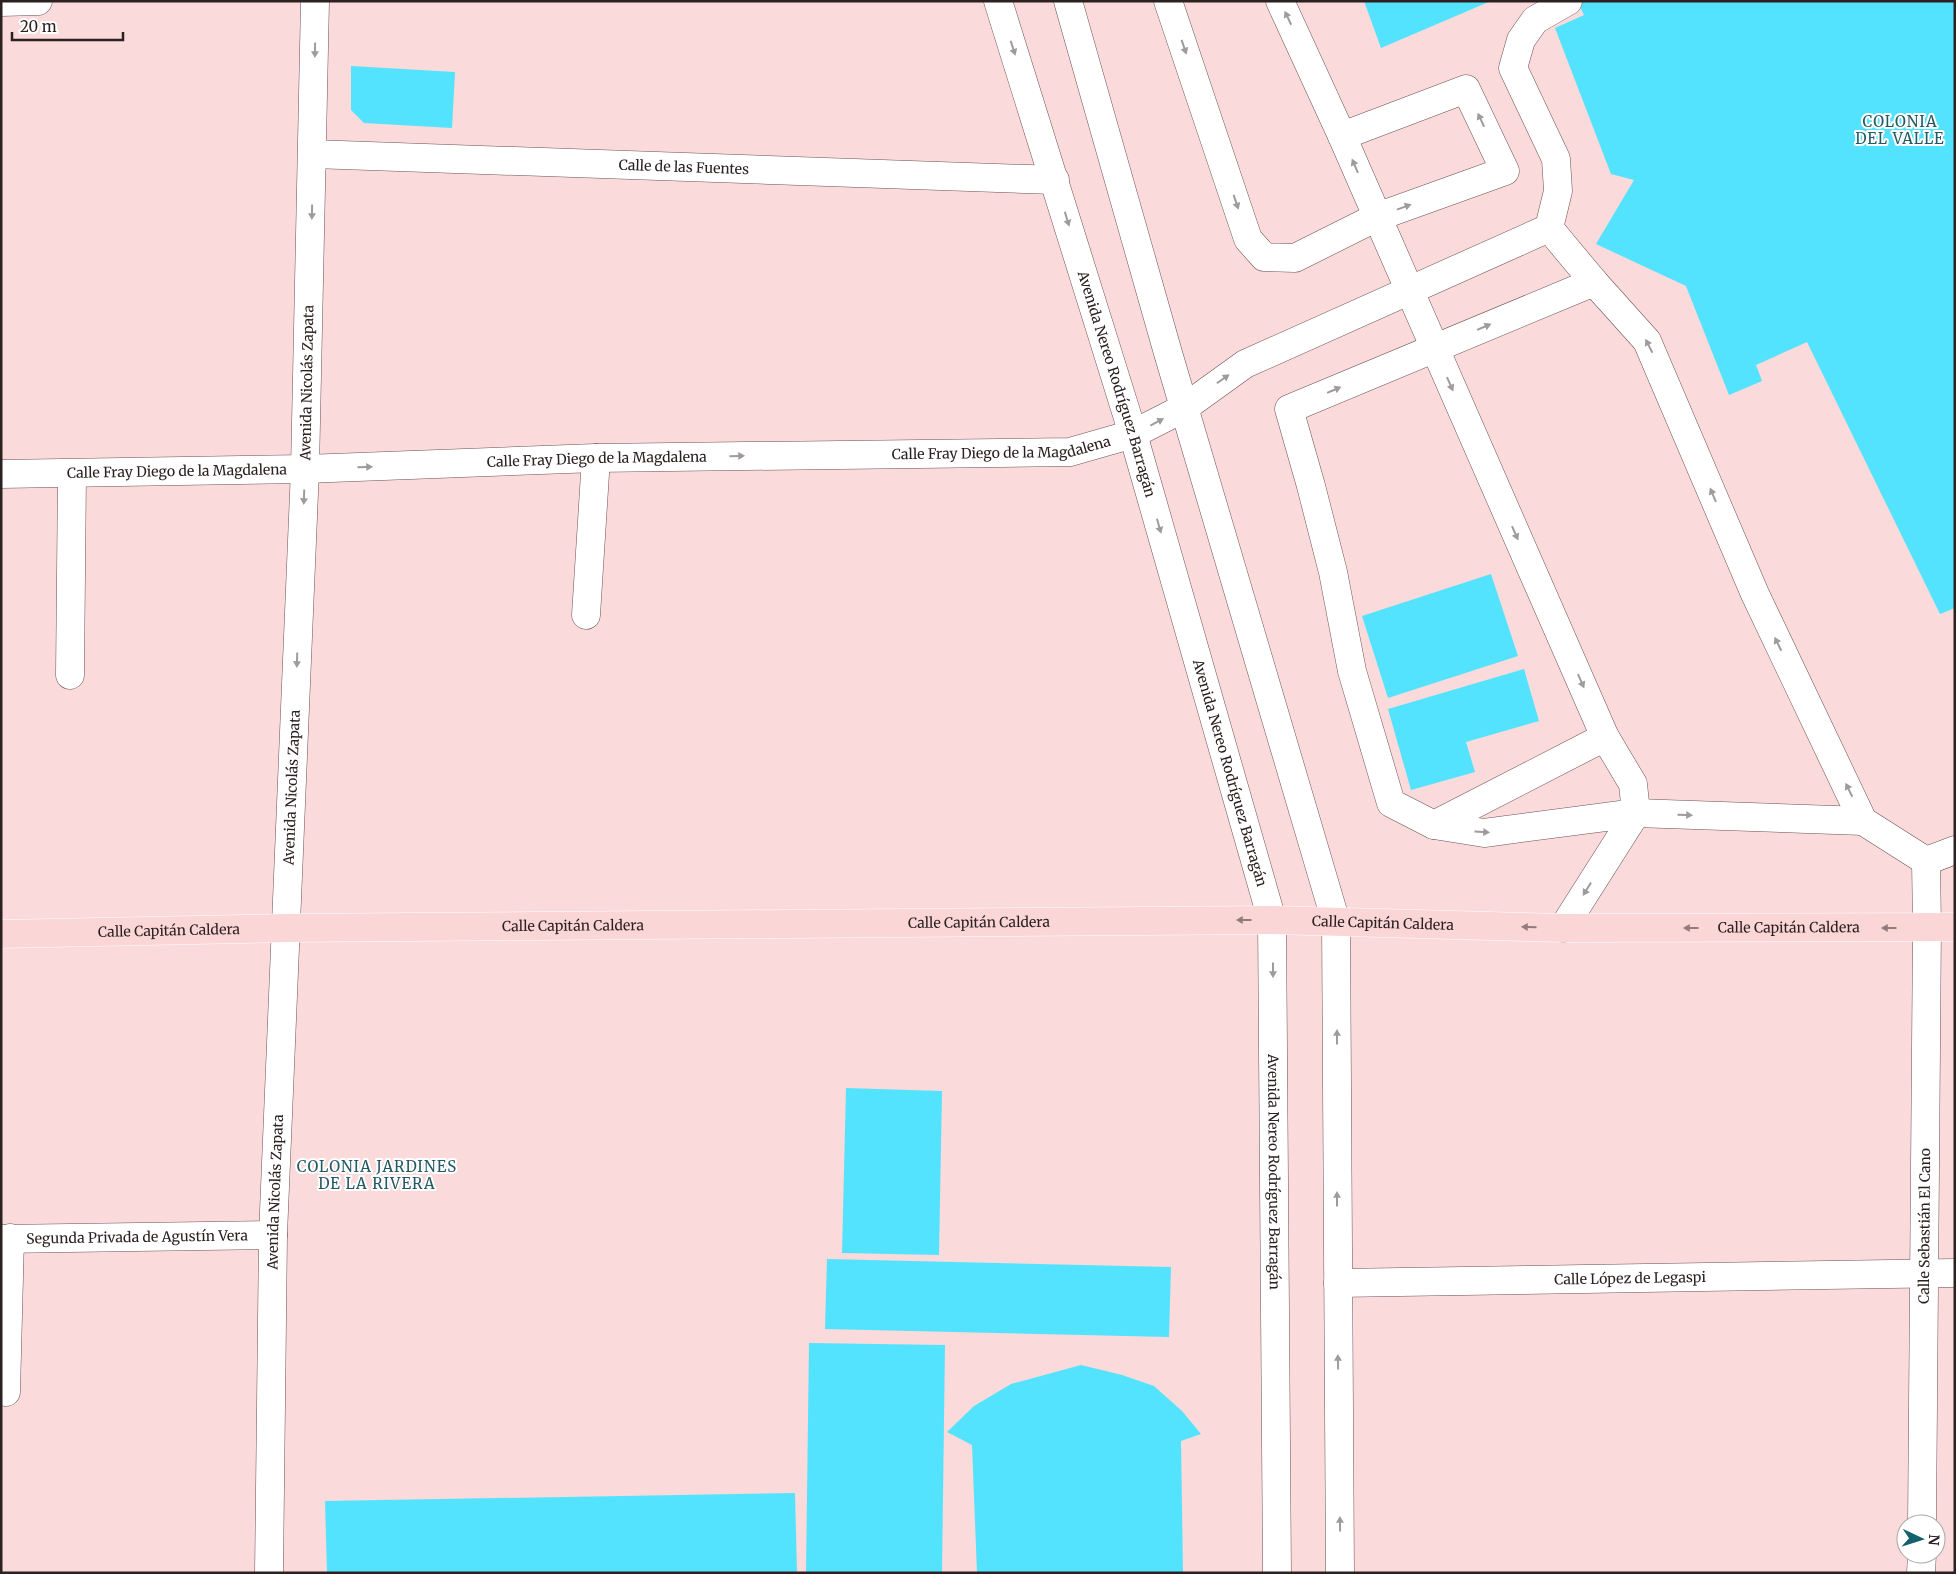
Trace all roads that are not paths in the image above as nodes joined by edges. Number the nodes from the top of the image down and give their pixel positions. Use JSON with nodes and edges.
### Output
{"nodes":[{"id":1,"x":38,"y":1,"type":"edge"},
{"id":2,"x":315,"y":1,"type":"edge"},
{"id":3,"x":998,"y":1,"type":"edge"},
{"id":4,"x":1068,"y":1,"type":"edge"},
{"id":5,"x":1168,"y":1,"type":"edge"},
{"id":6,"x":1280,"y":1,"type":"edge"},
{"id":7,"x":1568,"y":1,"type":"edge"},
{"id":8,"x":1,"y":2,"type":"edge"},
{"id":9,"x":1342,"y":136,"type":"junction"},
{"id":10,"x":313,"y":154,"type":"junction"},
{"id":11,"x":1054,"y":180,"type":"junction"},
{"id":12,"x":1377,"y":217,"type":"junction"},
{"id":13,"x":1549,"y":228,"type":"junction"},
{"id":14,"x":1594,"y":282,"type":"junction"},
{"id":15,"x":1409,"y":291,"type":"junction"},
{"id":16,"x":1434,"y":348,"type":"junction"},
{"id":17,"x":1184,"y":408,"type":"junction"},
{"id":18,"x":1133,"y":434,"type":"junction"},
{"id":19,"x":596,"y":458,"type":"junction"},
{"id":20,"x":305,"y":469,"type":"junction"},
{"id":21,"x":1,"y":474,"type":"edge"},
{"id":22,"x":72,"y":474,"type":"junction"},
{"id":23,"x":586,"y":615,"type":"dead end"},
{"id":24,"x":70,"y":675,"type":"dead end"},
{"id":25,"x":1605,"y":737,"type":"junction"},
{"id":26,"x":1636,"y":814,"type":"junction"},
{"id":27,"x":1863,"y":821,"type":"junction"},
{"id":28,"x":1434,"y":825,"type":"junction"},
{"id":29,"x":1955,"y":850,"type":"edge"},
{"id":30,"x":1926,"y":861,"type":"junction"},
{"id":31,"x":1272,"y":920,"type":"junction"},
{"id":32,"x":1336,"y":922,"type":"junction"},
{"id":33,"x":1955,"y":927,"type":"edge"},
{"id":34,"x":286,"y":928,"type":"junction"},
{"id":35,"x":1563,"y":928,"type":"junction"},
{"id":36,"x":1927,"y":928,"type":"junction"},
{"id":37,"x":1,"y":934,"type":"edge"},
{"id":38,"x":273,"y":1235,"type":"junction"},
{"id":39,"x":6,"y":1239,"type":"edge"},
{"id":40,"x":1955,"y":1273,"type":"edge"},
{"id":41,"x":1924,"y":1274,"type":"junction"},
{"id":42,"x":1338,"y":1283,"type":"junction"},
{"id":43,"x":6,"y":1392,"type":"dead end"},
{"id":44,"x":1922,"y":1514,"type":"edge"},
{"id":45,"x":269,"y":1573,"type":"edge"},
{"id":46,"x":1277,"y":1573,"type":"edge"},
{"id":47,"x":1340,"y":1573,"type":"edge"}],
"edges":[{"from":1,"to":8,"type":"street"},
{"from":2,"to":10,"type":"street","name":"Avenida Nicolás Zapata","one_way":true},
{"from":3,"to":11,"type":"street","name":"Avenida Nereo Rodríguez Barragán","one_way":true},
{"from":4,"to":17,"type":"street"},
{"from":5,"to":12,"type":"street","one_way":true},
{"from":9,"to":6,"type":"street","one_way":true},
{"from":7,"to":13,"type":"street"},
{"from":12,"to":9,"type":"street","one_way":true},
{"from":12,"to":9,"type":"street","one_way":true},
{"from":10,"to":11,"type":"street","name":"Calle de las Fuentes"},
{"from":10,"to":20,"type":"street","name":"Avenida Nicolás Zapata","one_way":true},
{"from":11,"to":18,"type":"street","name":"Avenida Nereo Rodríguez Barragán","one_way":true},
{"from":12,"to":15,"type":"street"},
{"from":13,"to":14,"type":"street"},
{"from":13,"to":15,"type":"street","name":"Calle Fray Diego de la Magdalena"},
{"from":16,"to":14,"type":"street","one_way":true},
{"from":27,"to":14,"type":"street","one_way":true},
{"from":15,"to":16,"type":"street"},
{"from":17,"to":15,"type":"street","name":"Calle Fray Diego de la Magdalena","one_way":true},
{"from":16,"to":25,"type":"street","one_way":true},
{"from":28,"to":16,"type":"street","one_way":true},
{"from":18,"to":17,"type":"street","name":"Calle Fray Diego de la Magdalena","one_way":true},
{"from":17,"to":32,"type":"street"},
{"from":19,"to":18,"type":"street","name":"Calle Fray Diego de la Magdalena","one_way":true},
{"from":18,"to":31,"type":"street","name":"Avenida Nereo Rodríguez Barragán","one_way":true},
{"from":20,"to":19,"type":"street","name":"Calle Fray Diego de la Magdalena","one_way":true},
{"from":19,"to":23,"type":"street"},
{"from":20,"to":22,"type":"street","name":"Calle Fray Diego de la Magdalena"},
{"from":20,"to":34,"type":"street","name":"Avenida Nicolás Zapata","one_way":true},
{"from":21,"to":22,"type":"street","name":"Calle Fray Diego de la Magdalena"},
{"from":22,"to":24,"type":"street"},
{"from":25,"to":26,"type":"street"},
{"from":25,"to":28,"type":"street"},
{"from":26,"to":27,"type":"street","one_way":true},
{"from":28,"to":26,"type":"street","one_way":true},
{"from":26,"to":35,"type":"street","one_way":true},
{"from":27,"to":30,"type":"street"},
{"from":29,"to":30,"type":"street"},
{"from":30,"to":36,"type":"street","name":"Calle Sebastián El Cano"},
{"from":31,"to":32,"type":"main road","name":"Calle Capitán Caldera"},
{"from":31,"to":34,"type":"main road","name":"Calle Capitán Caldera","one_way":true},
{"from":31,"to":46,"type":"street","name":"Avenida Nereo Rodríguez Barragán","one_way":true},
{"from":35,"to":32,"type":"main road","name":"Calle Capitán Caldera","one_way":true},
{"from":42,"to":32,"type":"street","one_way":true},
{"from":33,"to":36,"type":"main road","name":"Calle Capitán Caldera"},
{"from":34,"to":37,"type":"main road","name":"Calle Capitán Caldera"},
{"from":34,"to":38,"type":"street","name":"Avenida Nicolás Zapata"},
{"from":36,"to":35,"type":"main road","name":"Calle Capitán Caldera","one_way":true},
{"from":36,"to":41,"type":"street","name":"Calle Sebastián El Cano"},
{"from":38,"to":39,"type":"street","name":"Segunda Privada de Agustín Vera"},
{"from":38,"to":45,"type":"street","name":"Avenida Nicolás Zapata"},
{"from":39,"to":43,"type":"street"},
{"from":40,"to":41,"type":"street","name":"Calle López de Legaspi"},
{"from":41,"to":42,"type":"street","name":"Calle López de Legaspi"},
{"from":41,"to":44,"type":"street","name":"Calle Sebastián El Cano"},
{"from":47,"to":42,"type":"street","one_way":true}]}
